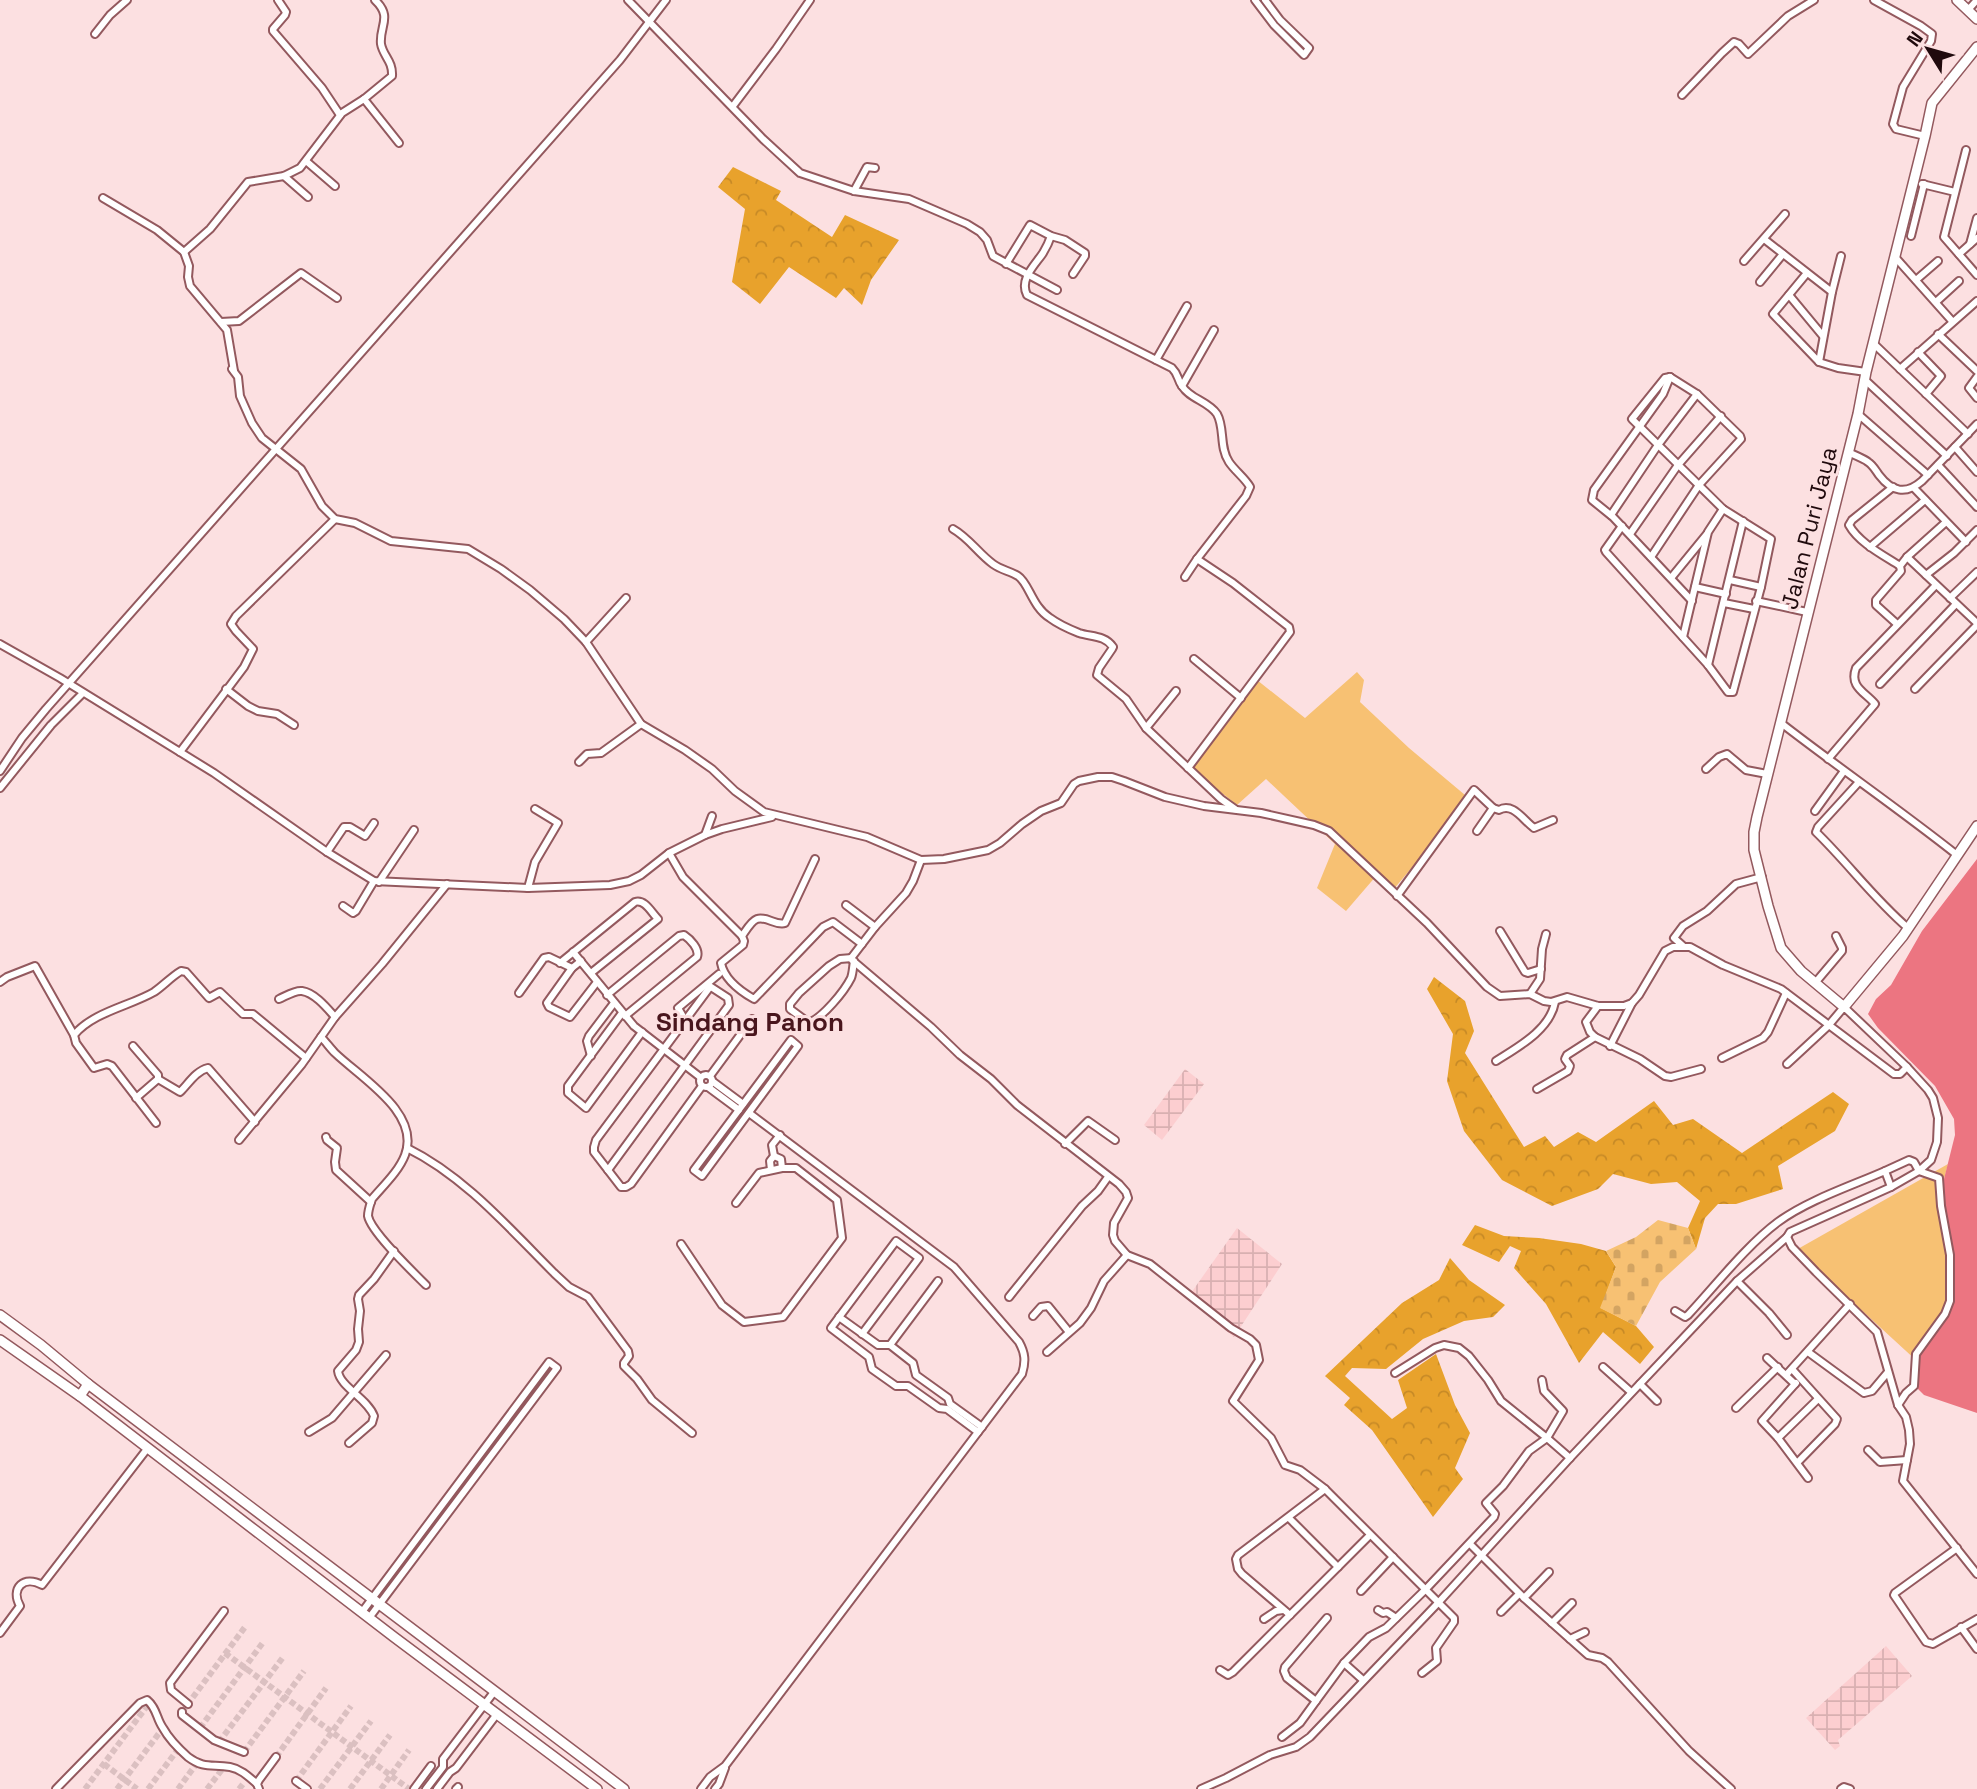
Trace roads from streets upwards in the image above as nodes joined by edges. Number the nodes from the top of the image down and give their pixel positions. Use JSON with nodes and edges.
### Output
{"nodes":[{"id":1,"x":127,"y":0,"type":"edge"},
{"id":2,"x":278,"y":0,"type":"edge"},
{"id":3,"x":375,"y":0,"type":"edge"},
{"id":4,"x":628,"y":0,"type":"edge"},
{"id":5,"x":666,"y":0,"type":"edge"},
{"id":6,"x":810,"y":0,"type":"edge"},
{"id":7,"x":1255,"y":0,"type":"edge"},
{"id":8,"x":1814,"y":0,"type":"edge"},
{"id":9,"x":1874,"y":0,"type":"edge"},
{"id":10,"x":1957,"y":0,"type":"edge"},
{"id":11,"x":1977,"y":0,"type":"edge"},
{"id":12,"x":1266,"y":1,"type":"edge"},
{"id":13,"x":1260,"y":8,"type":"junction"},
{"id":14,"x":1972,"y":14,"type":"edge"},
{"id":15,"x":650,"y":22,"type":"junction"},
{"id":16,"x":96,"y":34,"type":"dead end"},
{"id":17,"x":1977,"y":47,"type":"edge"},
{"id":18,"x":1682,"y":95,"type":"dead end"},
{"id":19,"x":364,"y":99,"type":"junction"},
{"id":20,"x":733,"y":106,"type":"junction"},
{"id":21,"x":340,"y":115,"type":"junction"},
{"id":22,"x":1920,"y":135,"type":"junction"},
{"id":23,"x":399,"y":143,"type":"dead end"},
{"id":24,"x":1966,"y":150,"type":"dead end"},
{"id":25,"x":306,"y":161,"type":"junction"},
{"id":26,"x":876,"y":168,"type":"dead end"},
{"id":27,"x":284,"y":176,"type":"junction"},
{"id":28,"x":1914,"y":182,"type":"junction"},
{"id":29,"x":1924,"y":184,"type":"junction"},
{"id":30,"x":335,"y":186,"type":"dead end"},
{"id":31,"x":854,"y":191,"type":"junction"},
{"id":32,"x":1955,"y":192,"type":"junction"},
{"id":33,"x":308,"y":197,"type":"dead end"},
{"id":34,"x":103,"y":198,"type":"dead end"},
{"id":35,"x":1785,"y":215,"type":"dead end"},
{"id":36,"x":1977,"y":218,"type":"edge"},
{"id":37,"x":1051,"y":236,"type":"junction"},
{"id":38,"x":1912,"y":236,"type":"dead end"},
{"id":39,"x":1977,"y":238,"type":"edge"},
{"id":40,"x":1764,"y":239,"type":"junction"},
{"id":41,"x":1970,"y":244,"type":"junction"},
{"id":42,"x":184,"y":253,"type":"junction"},
{"id":43,"x":1783,"y":254,"type":"junction"},
{"id":44,"x":1959,"y":254,"type":"junction"},
{"id":45,"x":1841,"y":256,"type":"dead end"},
{"id":46,"x":1895,"y":257,"type":"junction"},
{"id":47,"x":1744,"y":261,"type":"dead end"},
{"id":48,"x":1938,"y":261,"type":"dead end"},
{"id":49,"x":1006,"y":264,"type":"junction"},
{"id":50,"x":1807,"y":273,"type":"junction"},
{"id":51,"x":1073,"y":274,"type":"dead end"},
{"id":52,"x":1028,"y":275,"type":"junction"},
{"id":53,"x":1977,"y":275,"type":"edge"},
{"id":54,"x":1916,"y":280,"type":"junction"},
{"id":55,"x":1959,"y":281,"type":"dead end"},
{"id":56,"x":1760,"y":282,"type":"dead end"},
{"id":57,"x":1057,"y":290,"type":"dead end"},
{"id":58,"x":1832,"y":292,"type":"junction"},
{"id":59,"x":1789,"y":295,"type":"junction"},
{"id":60,"x":337,"y":298,"type":"dead end"},
{"id":61,"x":1977,"y":301,"type":"edge"},
{"id":62,"x":1936,"y":302,"type":"junction"},
{"id":63,"x":1186,"y":306,"type":"dead end"},
{"id":64,"x":1952,"y":321,"type":"junction"},
{"id":65,"x":221,"y":322,"type":"junction"},
{"id":66,"x":1214,"y":330,"type":"dead end"},
{"id":67,"x":1938,"y":334,"type":"junction"},
{"id":68,"x":1823,"y":335,"type":"junction"},
{"id":69,"x":1873,"y":343,"type":"junction"},
{"id":70,"x":1918,"y":352,"type":"junction"},
{"id":71,"x":1156,"y":360,"type":"junction"},
{"id":72,"x":1819,"y":362,"type":"junction"},
{"id":73,"x":1900,"y":369,"type":"junction"},
{"id":74,"x":1977,"y":371,"type":"edge"},
{"id":75,"x":1863,"y":374,"type":"junction"},
{"id":76,"x":1670,"y":377,"type":"junction"},
{"id":77,"x":1977,"y":377,"type":"edge"},
{"id":78,"x":1182,"y":386,"type":"junction"},
{"id":79,"x":1697,"y":394,"type":"junction"},
{"id":80,"x":1926,"y":394,"type":"junction"},
{"id":81,"x":1977,"y":398,"type":"edge"},
{"id":82,"x":1858,"y":414,"type":"junction"},
{"id":83,"x":1721,"y":416,"type":"junction"},
{"id":84,"x":1977,"y":425,"type":"edge"},
{"id":85,"x":1639,"y":426,"type":"junction"},
{"id":86,"x":1968,"y":434,"type":"junction"},
{"id":87,"x":1658,"y":445,"type":"junction"},
{"id":88,"x":1955,"y":447,"type":"junction"},
{"id":89,"x":276,"y":449,"type":"junction"},
{"id":90,"x":1848,"y":452,"type":"junction"},
{"id":91,"x":1947,"y":456,"type":"junction"},
{"id":92,"x":1678,"y":464,"type":"junction"},
{"id":93,"x":1938,"y":465,"type":"junction"},
{"id":94,"x":1977,"y":472,"type":"edge"},
{"id":95,"x":1928,"y":475,"type":"junction"},
{"id":96,"x":1699,"y":485,"type":"junction"},
{"id":97,"x":1893,"y":487,"type":"junction"},
{"id":98,"x":1914,"y":488,"type":"junction"},
{"id":99,"x":1925,"y":500,"type":"junction"},
{"id":100,"x":1977,"y":507,"type":"edge"},
{"id":101,"x":1723,"y":509,"type":"junction"},
{"id":102,"x":1611,"y":515,"type":"junction"},
{"id":103,"x":335,"y":519,"type":"junction"},
{"id":104,"x":1743,"y":521,"type":"junction"},
{"id":105,"x":1946,"y":522,"type":"junction"},
{"id":106,"x":1622,"y":526,"type":"junction"},
{"id":107,"x":953,"y":529,"type":"dead end"},
{"id":108,"x":1977,"y":530,"type":"edge"},
{"id":109,"x":1708,"y":532,"type":"junction"},
{"id":110,"x":1630,"y":534,"type":"junction"},
{"id":111,"x":1968,"y":540,"type":"junction"},
{"id":112,"x":1977,"y":543,"type":"edge"},
{"id":113,"x":1870,"y":547,"type":"junction"},
{"id":114,"x":1651,"y":557,"type":"junction"},
{"id":115,"x":1908,"y":557,"type":"junction"},
{"id":116,"x":1197,"y":559,"type":"junction"},
{"id":117,"x":1900,"y":566,"type":"junction"},
{"id":118,"x":1977,"y":572,"type":"edge"},
{"id":119,"x":1926,"y":575,"type":"junction"},
{"id":120,"x":1185,"y":577,"type":"dead end"},
{"id":121,"x":1671,"y":578,"type":"junction"},
{"id":122,"x":1730,"y":580,"type":"junction"},
{"id":123,"x":1936,"y":585,"type":"junction"},
{"id":124,"x":1695,"y":587,"type":"junction"},
{"id":125,"x":1760,"y":587,"type":"junction"},
{"id":126,"x":1726,"y":594,"type":"junction"},
{"id":127,"x":626,"y":598,"type":"dead end"},
{"id":128,"x":1692,"y":601,"type":"junction"},
{"id":129,"x":1953,"y":601,"type":"junction"},
{"id":130,"x":1724,"y":603,"type":"junction"},
{"id":131,"x":1755,"y":605,"type":"junction"},
{"id":132,"x":1803,"y":612,"type":"junction"},
{"id":133,"x":1976,"y":620,"type":"edge"},
{"id":134,"x":1897,"y":624,"type":"junction"},
{"id":135,"x":1683,"y":637,"type":"junction"},
{"id":136,"x":586,"y":642,"type":"junction"},
{"id":137,"x":0,"y":644,"type":"edge"},
{"id":138,"x":1194,"y":659,"type":"dead end"},
{"id":139,"x":1708,"y":665,"type":"junction"},
{"id":140,"x":68,"y":684,"type":"junction"},
{"id":141,"x":1880,"y":684,"type":"dead end"},
{"id":142,"x":226,"y":689,"type":"junction"},
{"id":143,"x":1915,"y":689,"type":"dead end"},
{"id":144,"x":1176,"y":691,"type":"dead end"},
{"id":145,"x":83,"y":693,"type":"junction"},
{"id":146,"x":1241,"y":698,"type":"junction"},
{"id":147,"x":1780,"y":723,"type":"junction"},
{"id":148,"x":641,"y":724,"type":"junction"},
{"id":149,"x":294,"y":725,"type":"dead end"},
{"id":150,"x":1146,"y":728,"type":"junction"},
{"id":151,"x":180,"y":752,"type":"junction"},
{"id":152,"x":1828,"y":759,"type":"junction"},
{"id":153,"x":579,"y":762,"type":"dead end"},
{"id":154,"x":1188,"y":768,"type":"junction"},
{"id":155,"x":1706,"y":769,"type":"dead end"},
{"id":156,"x":0,"y":771,"type":"edge"},
{"id":157,"x":1844,"y":771,"type":"junction"},
{"id":158,"x":1767,"y":774,"type":"junction"},
{"id":159,"x":1859,"y":782,"type":"junction"},
{"id":160,"x":0,"y":788,"type":"edge"},
{"id":161,"x":1493,"y":808,"type":"junction"},
{"id":162,"x":535,"y":809,"type":"dead end"},
{"id":163,"x":1237,"y":810,"type":"junction"},
{"id":164,"x":1815,"y":811,"type":"dead end"},
{"id":165,"x":712,"y":816,"type":"dead end"},
{"id":166,"x":774,"y":816,"type":"junction"},
{"id":167,"x":1553,"y":820,"type":"dead end"},
{"id":168,"x":374,"y":823,"type":"dead end"},
{"id":169,"x":1977,"y":826,"type":"edge"},
{"id":170,"x":414,"y":830,"type":"dead end"},
{"id":171,"x":1476,"y":831,"type":"dead end"},
{"id":172,"x":705,"y":835,"type":"junction"},
{"id":173,"x":327,"y":852,"type":"junction"},
{"id":174,"x":669,"y":853,"type":"junction"},
{"id":175,"x":1957,"y":855,"type":"junction"},
{"id":176,"x":814,"y":859,"type":"dead end"},
{"id":177,"x":921,"y":860,"type":"junction"},
{"id":178,"x":1762,"y":877,"type":"junction"},
{"id":179,"x":376,"y":882,"type":"junction"},
{"id":180,"x":447,"y":884,"type":"junction"},
{"id":181,"x":528,"y":888,"type":"junction"},
{"id":182,"x":1397,"y":896,"type":"junction"},
{"id":183,"x":846,"y":905,"type":"dead end"},
{"id":184,"x":343,"y":906,"type":"dead end"},
{"id":185,"x":875,"y":928,"type":"junction"},
{"id":186,"x":1500,"y":931,"type":"dead end"},
{"id":187,"x":1906,"y":932,"type":"junction"},
{"id":188,"x":1546,"y":934,"type":"dead end"},
{"id":189,"x":741,"y":936,"type":"junction"},
{"id":190,"x":1836,"y":936,"type":"dead end"},
{"id":191,"x":862,"y":944,"type":"junction"},
{"id":192,"x":1683,"y":946,"type":"junction"},
{"id":193,"x":573,"y":952,"type":"junction"},
{"id":194,"x":853,"y":960,"type":"junction"},
{"id":195,"x":581,"y":961,"type":"junction"},
{"id":196,"x":560,"y":962,"type":"junction"},
{"id":197,"x":572,"y":968,"type":"junction"},
{"id":198,"x":1541,"y":969,"type":"junction"},
{"id":199,"x":591,"y":973,"type":"junction"},
{"id":200,"x":719,"y":974,"type":"dead end"},
{"id":201,"x":0,"y":982,"type":"edge"},
{"id":202,"x":597,"y":982,"type":"junction"},
{"id":203,"x":1815,"y":984,"type":"junction"},
{"id":204,"x":708,"y":985,"type":"junction"},
{"id":205,"x":519,"y":993,"type":"dead end"},
{"id":206,"x":1530,"y":993,"type":"junction"},
{"id":207,"x":1786,"y":993,"type":"junction"},
{"id":208,"x":607,"y":995,"type":"junction"},
{"id":209,"x":279,"y":999,"type":"dead end"},
{"id":210,"x":1555,"y":1002,"type":"junction"},
{"id":211,"x":614,"y":1003,"type":"junction"},
{"id":212,"x":1632,"y":1003,"type":"junction"},
{"id":213,"x":1598,"y":1006,"type":"junction"},
{"id":214,"x":1844,"y":1007,"type":"junction"},
{"id":215,"x":624,"y":1015,"type":"junction"},
{"id":216,"x":335,"y":1017,"type":"junction"},
{"id":217,"x":752,"y":1019,"type":"dead end"},
{"id":218,"x":685,"y":1020,"type":"junction"},
{"id":219,"x":1828,"y":1026,"type":"junction"},
{"id":220,"x":642,"y":1032,"type":"junction"},
{"id":221,"x":74,"y":1035,"type":"junction"},
{"id":222,"x":321,"y":1037,"type":"junction"},
{"id":223,"x":1595,"y":1037,"type":"junction"},
{"id":224,"x":133,"y":1046,"type":"dead end"},
{"id":225,"x":1611,"y":1046,"type":"junction"},
{"id":226,"x":663,"y":1049,"type":"junction"},
{"id":227,"x":590,"y":1056,"type":"junction"},
{"id":228,"x":306,"y":1058,"type":"junction"},
{"id":229,"x":1722,"y":1058,"type":"dead end"},
{"id":230,"x":1496,"y":1061,"type":"dead end"},
{"id":231,"x":1787,"y":1064,"type":"dead end"},
{"id":232,"x":684,"y":1065,"type":"junction"},
{"id":233,"x":1907,"y":1067,"type":"junction"},
{"id":234,"x":1700,"y":1069,"type":"dead end"},
{"id":235,"x":767,"y":1072,"type":"junction"},
{"id":236,"x":775,"y":1078,"type":"junction"},
{"id":237,"x":158,"y":1079,"type":"junction"},
{"id":238,"x":708,"y":1082,"type":"junction"},
{"id":239,"x":1537,"y":1089,"type":"dead end"},
{"id":240,"x":136,"y":1098,"type":"junction"},
{"id":241,"x":741,"y":1107,"type":"junction"},
{"id":242,"x":749,"y":1113,"type":"junction"},
{"id":243,"x":255,"y":1122,"type":"junction"},
{"id":244,"x":156,"y":1123,"type":"dead end"},
{"id":245,"x":780,"y":1135,"type":"junction"},
{"id":246,"x":326,"y":1137,"type":"dead end"},
{"id":247,"x":239,"y":1140,"type":"dead end"},
{"id":248,"x":1115,"y":1140,"type":"dead end"},
{"id":249,"x":1065,"y":1144,"type":"junction"},
{"id":250,"x":407,"y":1148,"type":"junction"},
{"id":251,"x":774,"y":1156,"type":"junction"},
{"id":252,"x":782,"y":1168,"type":"junction"},
{"id":253,"x":608,"y":1170,"type":"junction"},
{"id":254,"x":771,"y":1170,"type":"junction"},
{"id":255,"x":1885,"y":1171,"type":"junction"},
{"id":256,"x":1919,"y":1171,"type":"junction"},
{"id":257,"x":1108,"y":1177,"type":"junction"},
{"id":258,"x":1891,"y":1187,"type":"junction"},
{"id":259,"x":371,"y":1202,"type":"junction"},
{"id":260,"x":736,"y":1203,"type":"dead end"},
{"id":261,"x":1787,"y":1237,"type":"junction"},
{"id":262,"x":681,"y":1244,"type":"dead end"},
{"id":263,"x":394,"y":1251,"type":"junction"},
{"id":264,"x":1127,"y":1255,"type":"junction"},
{"id":265,"x":938,"y":1281,"type":"dead end"},
{"id":266,"x":1737,"y":1281,"type":"junction"},
{"id":267,"x":426,"y":1285,"type":"dead end"},
{"id":268,"x":1009,"y":1297,"type":"dead end"},
{"id":269,"x":1850,"y":1304,"type":"junction"},
{"id":270,"x":1675,"y":1311,"type":"dead end"},
{"id":271,"x":0,"y":1315,"type":"edge"},
{"id":272,"x":839,"y":1317,"type":"junction"},
{"id":273,"x":1033,"y":1317,"type":"dead end"},
{"id":274,"x":1069,"y":1332,"type":"junction"},
{"id":275,"x":862,"y":1334,"type":"junction"},
{"id":276,"x":1787,"y":1335,"type":"dead end"},
{"id":277,"x":0,"y":1340,"type":"edge"},
{"id":278,"x":878,"y":1345,"type":"junction"},
{"id":279,"x":890,"y":1345,"type":"junction"},
{"id":280,"x":1047,"y":1352,"type":"dead end"},
{"id":281,"x":1808,"y":1352,"type":"junction"},
{"id":282,"x":386,"y":1355,"type":"dead end"},
{"id":283,"x":869,"y":1357,"type":"junction"},
{"id":284,"x":1767,"y":1358,"type":"dead end"},
{"id":285,"x":1603,"y":1367,"type":"dead end"},
{"id":286,"x":1778,"y":1367,"type":"junction"},
{"id":287,"x":1792,"y":1369,"type":"junction"},
{"id":288,"x":1888,"y":1372,"type":"junction"},
{"id":289,"x":1395,"y":1373,"type":"dead end"},
{"id":290,"x":916,"y":1374,"type":"junction"},
{"id":291,"x":1786,"y":1375,"type":"junction"},
{"id":292,"x":1542,"y":1380,"type":"dead end"},
{"id":293,"x":1798,"y":1381,"type":"junction"},
{"id":294,"x":88,"y":1384,"type":"junction"},
{"id":295,"x":1640,"y":1384,"type":"junction"},
{"id":296,"x":908,"y":1386,"type":"junction"},
{"id":297,"x":1631,"y":1392,"type":"junction"},
{"id":298,"x":355,"y":1393,"type":"junction"},
{"id":299,"x":80,"y":1396,"type":"junction"},
{"id":300,"x":1818,"y":1399,"type":"junction"},
{"id":301,"x":1657,"y":1401,"type":"dead end"},
{"id":302,"x":1898,"y":1405,"type":"junction"},
{"id":303,"x":948,"y":1407,"type":"junction"},
{"id":304,"x":1736,"y":1408,"type":"dead end"},
{"id":305,"x":980,"y":1430,"type":"junction"},
{"id":306,"x":309,"y":1432,"type":"dead end"},
{"id":307,"x":692,"y":1433,"type":"dead end"},
{"id":308,"x":1547,"y":1438,"type":"junction"},
{"id":309,"x":1778,"y":1438,"type":"junction"},
{"id":310,"x":349,"y":1443,"type":"dead end"},
{"id":311,"x":147,"y":1449,"type":"junction"},
{"id":312,"x":1868,"y":1450,"type":"dead end"},
{"id":313,"x":1570,"y":1458,"type":"junction"},
{"id":314,"x":1907,"y":1460,"type":"junction"},
{"id":315,"x":1798,"y":1462,"type":"junction"},
{"id":316,"x":1808,"y":1478,"type":"dead end"},
{"id":317,"x":1325,"y":1489,"type":"junction"},
{"id":318,"x":1289,"y":1518,"type":"junction"},
{"id":319,"x":1370,"y":1535,"type":"junction"},
{"id":320,"x":1470,"y":1544,"type":"junction"},
{"id":321,"x":1957,"y":1548,"type":"junction"},
{"id":322,"x":1480,"y":1555,"type":"junction"},
{"id":323,"x":1393,"y":1557,"type":"junction"},
{"id":324,"x":1338,"y":1567,"type":"junction"},
{"id":325,"x":1549,"y":1572,"type":"dead end"},
{"id":326,"x":1977,"y":1574,"type":"edge"},
{"id":327,"x":1360,"y":1591,"type":"dead end"},
{"id":328,"x":1425,"y":1591,"type":"junction"},
{"id":329,"x":1522,"y":1596,"type":"junction"},
{"id":330,"x":1435,"y":1601,"type":"junction"},
{"id":331,"x":375,"y":1602,"type":"junction"},
{"id":332,"x":1572,"y":1603,"type":"dead end"},
{"id":333,"x":1378,"y":1610,"type":"dead end"},
{"id":334,"x":224,"y":1611,"type":"dead end"},
{"id":335,"x":1501,"y":1612,"type":"dead end"},
{"id":336,"x":1287,"y":1613,"type":"junction"},
{"id":337,"x":366,"y":1615,"type":"junction"},
{"id":338,"x":1327,"y":1618,"type":"dead end"},
{"id":339,"x":1396,"y":1618,"type":"junction"},
{"id":340,"x":1264,"y":1619,"type":"dead end"},
{"id":341,"x":1977,"y":1619,"type":"edge"},
{"id":342,"x":1552,"y":1623,"type":"junction"},
{"id":343,"x":1961,"y":1627,"type":"junction"},
{"id":344,"x":1585,"y":1632,"type":"dead end"},
{"id":345,"x":0,"y":1633,"type":"edge"},
{"id":346,"x":1570,"y":1639,"type":"junction"},
{"id":347,"x":1977,"y":1649,"type":"edge"},
{"id":348,"x":1346,"y":1665,"type":"junction"},
{"id":349,"x":1220,"y":1670,"type":"dead end"},
{"id":350,"x":1422,"y":1674,"type":"dead end"},
{"id":351,"x":1363,"y":1680,"type":"junction"},
{"id":352,"x":494,"y":1692,"type":"junction"},
{"id":353,"x":1316,"y":1701,"type":"junction"},
{"id":354,"x":188,"y":1704,"type":"dead end"},
{"id":355,"x":485,"y":1705,"type":"junction"},
{"id":356,"x":182,"y":1712,"type":"dead end"},
{"id":357,"x":497,"y":1714,"type":"junction"},
{"id":358,"x":1301,"y":1724,"type":"junction"},
{"id":359,"x":1308,"y":1734,"type":"junction"},
{"id":360,"x":1282,"y":1737,"type":"dead end"},
{"id":361,"x":569,"y":1748,"type":"junction"},
{"id":362,"x":244,"y":1752,"type":"dead end"},
{"id":363,"x":276,"y":1757,"type":"tunnel mouth"},
{"id":364,"x":559,"y":1760,"type":"junction"},
{"id":365,"x":431,"y":1766,"type":"dead end"},
{"id":366,"x":725,"y":1766,"type":"junction"},
{"id":367,"x":443,"y":1767,"type":"junction"},
{"id":368,"x":450,"y":1772,"type":"junction"},
{"id":369,"x":296,"y":1780,"type":"dead end"},
{"id":370,"x":258,"y":1786,"type":"edge"},
{"id":371,"x":56,"y":1789,"type":"edge"},
{"id":372,"x":307,"y":1789,"type":"edge"},
{"id":373,"x":414,"y":1789,"type":"edge"},
{"id":374,"x":426,"y":1789,"type":"edge"},
{"id":375,"x":437,"y":1789,"type":"edge"},
{"id":376,"x":597,"y":1789,"type":"edge"},
{"id":377,"x":624,"y":1789,"type":"edge"},
{"id":378,"x":701,"y":1789,"type":"edge"},
{"id":379,"x":715,"y":1789,"type":"edge"},
{"id":380,"x":1201,"y":1789,"type":"edge"},
{"id":381,"x":1731,"y":1789,"type":"edge"},
{"id":382,"x":1842,"y":1789,"type":"edge"},
{"id":383,"x":1850,"y":1789,"type":"edge"}],
"edges":[{"from":1,"to":16,"type":"street"},
{"from":2,"to":21,"type":"street"},
{"from":3,"to":19,"type":"street"},
{"from":4,"to":15,"type":"street"},
{"from":5,"to":15,"type":"street"},
{"from":6,"to":20,"type":"street"},
{"from":7,"to":13,"type":"street"},
{"from":8,"to":18,"type":"street"},
{"from":9,"to":22,"type":"street"},
{"from":10,"to":14,"type":"street"},
{"from":11,"to":14,"type":"street"},
{"from":12,"to":13,"type":"street"},
{"from":12,"to":13,"type":"street"},
{"from":15,"to":20,"type":"street"},
{"from":15,"to":89,"type":"street"},
{"from":17,"to":22,"type":"street","name":"Jalan Puri Jaya"},
{"from":19,"to":21,"type":"street"},
{"from":19,"to":23,"type":"street"},
{"from":20,"to":31,"type":"street"},
{"from":21,"to":25,"type":"street"},
{"from":22,"to":28,"type":"street","name":"Jalan Puri Jaya"},
{"from":24,"to":32,"type":"street"},
{"from":25,"to":27,"type":"street"},
{"from":25,"to":30,"type":"street"},
{"from":26,"to":31,"type":"street"},
{"from":27,"to":33,"type":"street"},
{"from":27,"to":42,"type":"street"},
{"from":28,"to":29,"type":"street"},
{"from":28,"to":46,"type":"street","name":"Jalan Puri Jaya"},
{"from":29,"to":32,"type":"street"},
{"from":29,"to":38,"type":"street"},
{"from":31,"to":49,"type":"street"},
{"from":32,"to":44,"type":"street"},
{"from":34,"to":42,"type":"street"},
{"from":35,"to":40,"type":"street"},
{"from":36,"to":41,"type":"street"},
{"from":37,"to":49,"type":"street"},
{"from":37,"to":51,"type":"street"},
{"from":37,"to":52,"type":"street"},
{"from":39,"to":41,"type":"street"},
{"from":40,"to":43,"type":"street"},
{"from":40,"to":47,"type":"street"},
{"from":41,"to":44,"type":"street"},
{"from":42,"to":65,"type":"street"},
{"from":43,"to":50,"type":"street"},
{"from":43,"to":56,"type":"street"},
{"from":44,"to":53,"type":"street"},
{"from":45,"to":58,"type":"street"},
{"from":46,"to":54,"type":"street"},
{"from":46,"to":69,"type":"street","name":"Jalan Puri Jaya"},
{"from":48,"to":54,"type":"street"},
{"from":49,"to":52,"type":"street"},
{"from":50,"to":58,"type":"street"},
{"from":50,"to":59,"type":"street"},
{"from":52,"to":57,"type":"street"},
{"from":52,"to":71,"type":"street"},
{"from":54,"to":62,"type":"street"},
{"from":55,"to":62,"type":"street"},
{"from":58,"to":68,"type":"street"},
{"from":59,"to":68,"type":"street"},
{"from":59,"to":72,"type":"street"},
{"from":60,"to":65,"type":"street"},
{"from":61,"to":64,"type":"street"},
{"from":62,"to":64,"type":"street"},
{"from":63,"to":71,"type":"street"},
{"from":64,"to":67,"type":"street"},
{"from":65,"to":89,"type":"street"},
{"from":66,"to":78,"type":"street"},
{"from":67,"to":70,"type":"street"},
{"from":67,"to":74,"type":"street"},
{"from":68,"to":72,"type":"street"},
{"from":69,"to":73,"type":"street"},
{"from":69,"to":75,"type":"street","name":"Jalan Puri Jaya"},
{"from":70,"to":73,"type":"street"},
{"from":70,"to":80,"type":"street"},
{"from":71,"to":78,"type":"street"},
{"from":72,"to":75,"type":"street"},
{"from":73,"to":80,"type":"street"},
{"from":75,"to":82,"type":"street","name":"Jalan Puri Jaya"},
{"from":75,"to":91,"type":"street"},
{"from":76,"to":79,"type":"street"},
{"from":76,"to":85,"type":"street"},
{"from":76,"to":85,"type":"street"},
{"from":77,"to":81,"type":"street"},
{"from":78,"to":116,"type":"street"},
{"from":79,"to":83,"type":"street"},
{"from":79,"to":87,"type":"street"},
{"from":80,"to":86,"type":"street"},
{"from":82,"to":90,"type":"street","name":"Jalan Puri Jaya"},
{"from":82,"to":95,"type":"street"},
{"from":83,"to":92,"type":"street"},
{"from":83,"to":96,"type":"street"},
{"from":84,"to":86,"type":"street"},
{"from":85,"to":87,"type":"street"},
{"from":85,"to":102,"type":"street"},
{"from":86,"to":88,"type":"street"},
{"from":87,"to":92,"type":"street"},
{"from":87,"to":102,"type":"street"},
{"from":88,"to":91,"type":"street"},
{"from":88,"to":94,"type":"street"},
{"from":89,"to":103,"type":"street"},
{"from":89,"to":140,"type":"street"},
{"from":90,"to":97,"type":"street"},
{"from":90,"to":132,"type":"street","name":"Jalan Puri Jaya"},
{"from":91,"to":93,"type":"street"},
{"from":92,"to":96,"type":"street"},
{"from":92,"to":110,"type":"street"},
{"from":93,"to":95,"type":"street"},
{"from":93,"to":100,"type":"street"},
{"from":95,"to":98,"type":"street"},
{"from":96,"to":101,"type":"street"},
{"from":96,"to":114,"type":"street"},
{"from":97,"to":98,"type":"street"},
{"from":97,"to":113,"type":"street"},
{"from":98,"to":99,"type":"street"},
{"from":99,"to":105,"type":"street"},
{"from":99,"to":113,"type":"street"},
{"from":101,"to":104,"type":"street"},
{"from":101,"to":109,"type":"street"},
{"from":102,"to":106,"type":"street"},
{"from":103,"to":136,"type":"street"},
{"from":103,"to":142,"type":"street"},
{"from":104,"to":122,"type":"street"},
{"from":104,"to":125,"type":"street"},
{"from":105,"to":111,"type":"street"},
{"from":105,"to":115,"type":"street"},
{"from":106,"to":110,"type":"street"},
{"from":106,"to":135,"type":"street"},
{"from":107,"to":150,"type":"street"},
{"from":108,"to":111,"type":"street"},
{"from":109,"to":121,"type":"street"},
{"from":109,"to":124,"type":"street"},
{"from":110,"to":114,"type":"street"},
{"from":111,"to":112,"type":"street"},
{"from":111,"to":119,"type":"street"},
{"from":113,"to":117,"type":"street"},
{"from":114,"to":121,"type":"street"},
{"from":115,"to":117,"type":"street"},
{"from":115,"to":119,"type":"street"},
{"from":116,"to":120,"type":"street"},
{"from":116,"to":146,"type":"street"},
{"from":117,"to":134,"type":"street"},
{"from":118,"to":129,"type":"street"},
{"from":119,"to":123,"type":"street"},
{"from":121,"to":128,"type":"street"},
{"from":122,"to":125,"type":"street"},
{"from":122,"to":126,"type":"street"},
{"from":123,"to":129,"type":"street"},
{"from":123,"to":134,"type":"street"},
{"from":124,"to":126,"type":"street"},
{"from":124,"to":128,"type":"street"},
{"from":125,"to":131,"type":"street"},
{"from":126,"to":130,"type":"street"},
{"from":127,"to":136,"type":"street"},
{"from":128,"to":135,"type":"street"},
{"from":129,"to":133,"type":"street"},
{"from":129,"to":141,"type":"street"},
{"from":130,"to":131,"type":"street"},
{"from":130,"to":139,"type":"street"},
{"from":131,"to":132,"type":"street"},
{"from":131,"to":139,"type":"street"},
{"from":132,"to":147,"type":"street","name":"Jalan Puri Jaya"},
{"from":133,"to":143,"type":"street"},
{"from":134,"to":152,"type":"street"},
{"from":135,"to":139,"type":"street"},
{"from":136,"to":148,"type":"street"},
{"from":137,"to":140,"type":"street"},
{"from":138,"to":146,"type":"street"},
{"from":140,"to":145,"type":"street"},
{"from":140,"to":156,"type":"street"},
{"from":142,"to":149,"type":"street"},
{"from":142,"to":151,"type":"street"},
{"from":144,"to":150,"type":"street"},
{"from":145,"to":151,"type":"street"},
{"from":145,"to":160,"type":"street"},
{"from":146,"to":154,"type":"street"},
{"from":147,"to":152,"type":"street"},
{"from":147,"to":158,"type":"street","name":"Jalan Puri Jaya"},
{"from":148,"to":153,"type":"street"},
{"from":148,"to":166,"type":"street"},
{"from":150,"to":154,"type":"street"},
{"from":151,"to":173,"type":"street"},
{"from":152,"to":157,"type":"street"},
{"from":154,"to":163,"type":"street"},
{"from":155,"to":158,"type":"street"},
{"from":157,"to":159,"type":"street"},
{"from":157,"to":164,"type":"street"},
{"from":158,"to":178,"type":"street","name":"Jalan Puri Jaya"},
{"from":159,"to":175,"type":"street"},
{"from":159,"to":187,"type":"street"},
{"from":161,"to":167,"type":"street"},
{"from":161,"to":171,"type":"street"},
{"from":161,"to":182,"type":"street"},
{"from":162,"to":181,"type":"street"},
{"from":163,"to":177,"type":"street"},
{"from":163,"to":182,"type":"street"},
{"from":165,"to":172,"type":"street"},
{"from":166,"to":172,"type":"street"},
{"from":166,"to":177,"type":"street"},
{"from":168,"to":173,"type":"street"},
{"from":169,"to":175,"type":"street"},
{"from":170,"to":179,"type":"street"},
{"from":172,"to":174,"type":"street"},
{"from":173,"to":179,"type":"street"},
{"from":174,"to":181,"type":"street"},
{"from":174,"to":189,"type":"street"},
{"from":175,"to":187,"type":"street"},
{"from":176,"to":189,"type":"street"},
{"from":177,"to":185,"type":"street"},
{"from":178,"to":192,"type":"street"},
{"from":178,"to":203,"type":"street","name":"Jalan Puri Jaya"},
{"from":179,"to":180,"type":"street"},
{"from":179,"to":184,"type":"street"},
{"from":180,"to":181,"type":"street"},
{"from":180,"to":216,"type":"street"},
{"from":182,"to":206,"type":"street"},
{"from":183,"to":185,"type":"street"},
{"from":185,"to":191,"type":"street"},
{"from":186,"to":198,"type":"street"},
{"from":187,"to":214,"type":"street"},
{"from":188,"to":198,"type":"street"},
{"from":189,"to":191,"type":"street"},
{"from":190,"to":203,"type":"street"},
{"from":191,"to":194,"type":"street"},
{"from":192,"to":207,"type":"street"},
{"from":192,"to":212,"type":"street"},
{"from":193,"to":195,"type":"street"},
{"from":193,"to":196,"type":"street"},
{"from":193,"to":199,"type":"street"},
{"from":194,"to":194,"type":"street"},
{"from":194,"to":249,"type":"street"},
{"from":195,"to":197,"type":"street"},
{"from":195,"to":199,"type":"street"},
{"from":196,"to":197,"type":"street"},
{"from":196,"to":205,"type":"street"},
{"from":197,"to":202,"type":"street"},
{"from":198,"to":206,"type":"street"},
{"from":199,"to":202,"type":"street"},
{"from":200,"to":204,"type":"street"},
{"from":201,"to":221,"type":"street"},
{"from":202,"to":208,"type":"street"},
{"from":203,"to":214,"type":"street","name":"Jalan Puri Jaya"},
{"from":204,"to":218,"type":"street"},
{"from":204,"to":218,"type":"street"},
{"from":204,"to":232,"type":"street"},
{"from":206,"to":210,"type":"street"},
{"from":207,"to":219,"type":"street"},
{"from":207,"to":229,"type":"street"},
{"from":208,"to":211,"type":"street"},
{"from":208,"to":215,"type":"street"},
{"from":209,"to":216,"type":"street"},
{"from":210,"to":213,"type":"street"},
{"from":210,"to":230,"type":"street"},
{"from":211,"to":215,"type":"street"},
{"from":211,"to":227,"type":"street"},
{"from":212,"to":213,"type":"street"},
{"from":212,"to":225,"type":"street"},
{"from":213,"to":223,"type":"street"},
{"from":214,"to":219,"type":"street"},
{"from":214,"to":233,"type":"street"},
{"from":215,"to":220,"type":"street"},
{"from":215,"to":227,"type":"street"},
{"from":216,"to":222,"type":"street"},
{"from":217,"to":238,"type":"street"},
{"from":218,"to":226,"type":"street"},
{"from":219,"to":231,"type":"street"},
{"from":219,"to":233,"type":"street"},
{"from":220,"to":226,"type":"street"},
{"from":220,"to":227,"type":"street"},
{"from":221,"to":228,"type":"street"},
{"from":221,"to":240,"type":"street"},
{"from":222,"to":228,"type":"street"},
{"from":222,"to":250,"type":"street"},
{"from":223,"to":225,"type":"street"},
{"from":223,"to":239,"type":"street"},
{"from":224,"to":237,"type":"street"},
{"from":225,"to":234,"type":"street"},
{"from":226,"to":232,"type":"street"},
{"from":226,"to":253,"type":"street"},
{"from":228,"to":243,"type":"street"},
{"from":232,"to":238,"type":"street"},
{"from":232,"to":253,"type":"street"},
{"from":233,"to":256,"type":"street"},
{"from":235,"to":236,"type":"street"},
{"from":235,"to":236,"type":"street"},
{"from":235,"to":241,"type":"street"},
{"from":236,"to":242,"type":"street"},
{"from":237,"to":240,"type":"street"},
{"from":237,"to":243,"type":"street"},
{"from":238,"to":241,"type":"street"},
{"from":238,"to":253,"type":"street"},
{"from":240,"to":244,"type":"street"},
{"from":241,"to":242,"type":"street"},
{"from":242,"to":245,"type":"street"},
{"from":243,"to":247,"type":"street"},
{"from":245,"to":251,"type":"street"},
{"from":245,"to":305,"type":"street"},
{"from":246,"to":259,"type":"street"},
{"from":248,"to":249,"type":"street"},
{"from":249,"to":257,"type":"street"},
{"from":250,"to":259,"type":"street"},
{"from":250,"to":307,"type":"street"},
{"from":251,"to":252,"type":"street"},
{"from":251,"to":254,"type":"street"},
{"from":252,"to":254,"type":"street"},
{"from":252,"to":262,"type":"street"},
{"from":254,"to":260,"type":"street"},
{"from":255,"to":256,"type":"street"},
{"from":255,"to":258,"type":"street"},
{"from":255,"to":270,"type":"street"},
{"from":256,"to":258,"type":"street"},
{"from":256,"to":302,"type":"street"},
{"from":257,"to":264,"type":"street"},
{"from":257,"to":268,"type":"street"},
{"from":258,"to":261,"type":"street"},
{"from":259,"to":263,"type":"street"},
{"from":261,"to":266,"type":"street"},
{"from":261,"to":269,"type":"street"},
{"from":263,"to":267,"type":"street"},
{"from":263,"to":298,"type":"street"},
{"from":264,"to":274,"type":"street"},
{"from":264,"to":317,"type":"street"},
{"from":265,"to":279,"type":"street"},
{"from":266,"to":276,"type":"street"},
{"from":266,"to":295,"type":"street"},
{"from":269,"to":281,"type":"street"},
{"from":269,"to":288,"type":"street"},
{"from":271,"to":294,"type":"street"},
{"from":272,"to":275,"type":"street"},
{"from":272,"to":275,"type":"street"},
{"from":272,"to":283,"type":"street"},
{"from":273,"to":274,"type":"street"},
{"from":274,"to":280,"type":"street"},
{"from":275,"to":278,"type":"street"},
{"from":277,"to":299,"type":"street"},
{"from":278,"to":279,"type":"street"},
{"from":278,"to":283,"type":"street"},
{"from":279,"to":290,"type":"street"},
{"from":281,"to":287,"type":"street"},
{"from":281,"to":288,"type":"street"},
{"from":282,"to":298,"type":"street"},
{"from":283,"to":296,"type":"street"},
{"from":284,"to":286,"type":"street"},
{"from":285,"to":297,"type":"street"},
{"from":286,"to":291,"type":"street"},
{"from":286,"to":304,"type":"street"},
{"from":287,"to":291,"type":"street"},
{"from":287,"to":293,"type":"street"},
{"from":288,"to":302,"type":"street"},
{"from":289,"to":308,"type":"street"},
{"from":290,"to":296,"type":"street"},
{"from":290,"to":303,"type":"street"},
{"from":291,"to":293,"type":"street"},
{"from":292,"to":308,"type":"street"},
{"from":293,"to":300,"type":"street"},
{"from":293,"to":309,"type":"street"},
{"from":294,"to":299,"type":"street"},
{"from":294,"to":331,"type":"street"},
{"from":295,"to":297,"type":"street"},
{"from":295,"to":301,"type":"street"},
{"from":296,"to":303,"type":"street"},
{"from":297,"to":313,"type":"street"},
{"from":298,"to":306,"type":"street"},
{"from":298,"to":310,"type":"street"},
{"from":299,"to":311,"type":"street"},
{"from":300,"to":309,"type":"street"},
{"from":300,"to":315,"type":"street"},
{"from":302,"to":314,"type":"street"},
{"from":303,"to":305,"type":"street"},
{"from":305,"to":366,"type":"street"},
{"from":308,"to":313,"type":"street"},
{"from":308,"to":320,"type":"street"},
{"from":309,"to":315,"type":"street"},
{"from":311,"to":337,"type":"street"},
{"from":311,"to":345,"type":"street"},
{"from":312,"to":314,"type":"street"},
{"from":313,"to":322,"type":"street"},
{"from":314,"to":321,"type":"street"},
{"from":315,"to":316,"type":"street"},
{"from":317,"to":318,"type":"street"},
{"from":317,"to":319,"type":"street"},
{"from":318,"to":324,"type":"street"},
{"from":318,"to":336,"type":"street"},
{"from":319,"to":323,"type":"street"},
{"from":319,"to":324,"type":"street"},
{"from":320,"to":322,"type":"street"},
{"from":320,"to":328,"type":"street"},
{"from":321,"to":326,"type":"street"},
{"from":321,"to":343,"type":"street"},
{"from":322,"to":329,"type":"street"},
{"from":322,"to":330,"type":"street"},
{"from":323,"to":327,"type":"street"},
{"from":323,"to":328,"type":"street"},
{"from":324,"to":336,"type":"street"},
{"from":325,"to":329,"type":"street"},
{"from":328,"to":330,"type":"street"},
{"from":328,"to":339,"type":"street"},
{"from":329,"to":335,"type":"street"},
{"from":329,"to":342,"type":"street"},
{"from":330,"to":350,"type":"street"},
{"from":330,"to":351,"type":"street"},
{"from":331,"to":331,"type":"street"},
{"from":331,"to":337,"type":"street"},
{"from":331,"to":352,"type":"street"},
{"from":332,"to":342,"type":"street"},
{"from":333,"to":339,"type":"street"},
{"from":334,"to":354,"type":"street"},
{"from":336,"to":340,"type":"street"},
{"from":336,"to":349,"type":"street"},
{"from":337,"to":355,"type":"street"},
{"from":338,"to":353,"type":"street"},
{"from":339,"to":348,"type":"street"},
{"from":341,"to":343,"type":"street"},
{"from":342,"to":346,"type":"street"},
{"from":343,"to":347,"type":"street"},
{"from":344,"to":346,"type":"street"},
{"from":346,"to":381,"type":"street"},
{"from":348,"to":351,"type":"street"},
{"from":348,"to":353,"type":"street"},
{"from":351,"to":359,"type":"street"},
{"from":352,"to":355,"type":"street"},
{"from":352,"to":361,"type":"street"},
{"from":353,"to":358,"type":"street"},
{"from":355,"to":357,"type":"street"},
{"from":355,"to":367,"type":"street"},
{"from":356,"to":362,"type":"street"},
{"from":357,"to":364,"type":"street"},
{"from":357,"to":368,"type":"street"},
{"from":358,"to":359,"type":"street"},
{"from":358,"to":360,"type":"street"},
{"from":359,"to":380,"type":"street"},
{"from":361,"to":364,"type":"street"},
{"from":361,"to":377,"type":"street"},
{"from":363,"to":370,"type":"street"},
{"from":364,"to":376,"type":"street"},
{"from":365,"to":373,"type":"street"},
{"from":366,"to":378,"type":"street"},
{"from":366,"to":379,"type":"street"},
{"from":367,"to":368,"type":"street"},
{"from":367,"to":374,"type":"street"},
{"from":368,"to":375,"type":"street"},
{"from":369,"to":372,"type":"street"},
{"from":370,"to":371,"type":"street"},
{"from":382,"to":383,"type":"street"}]}
